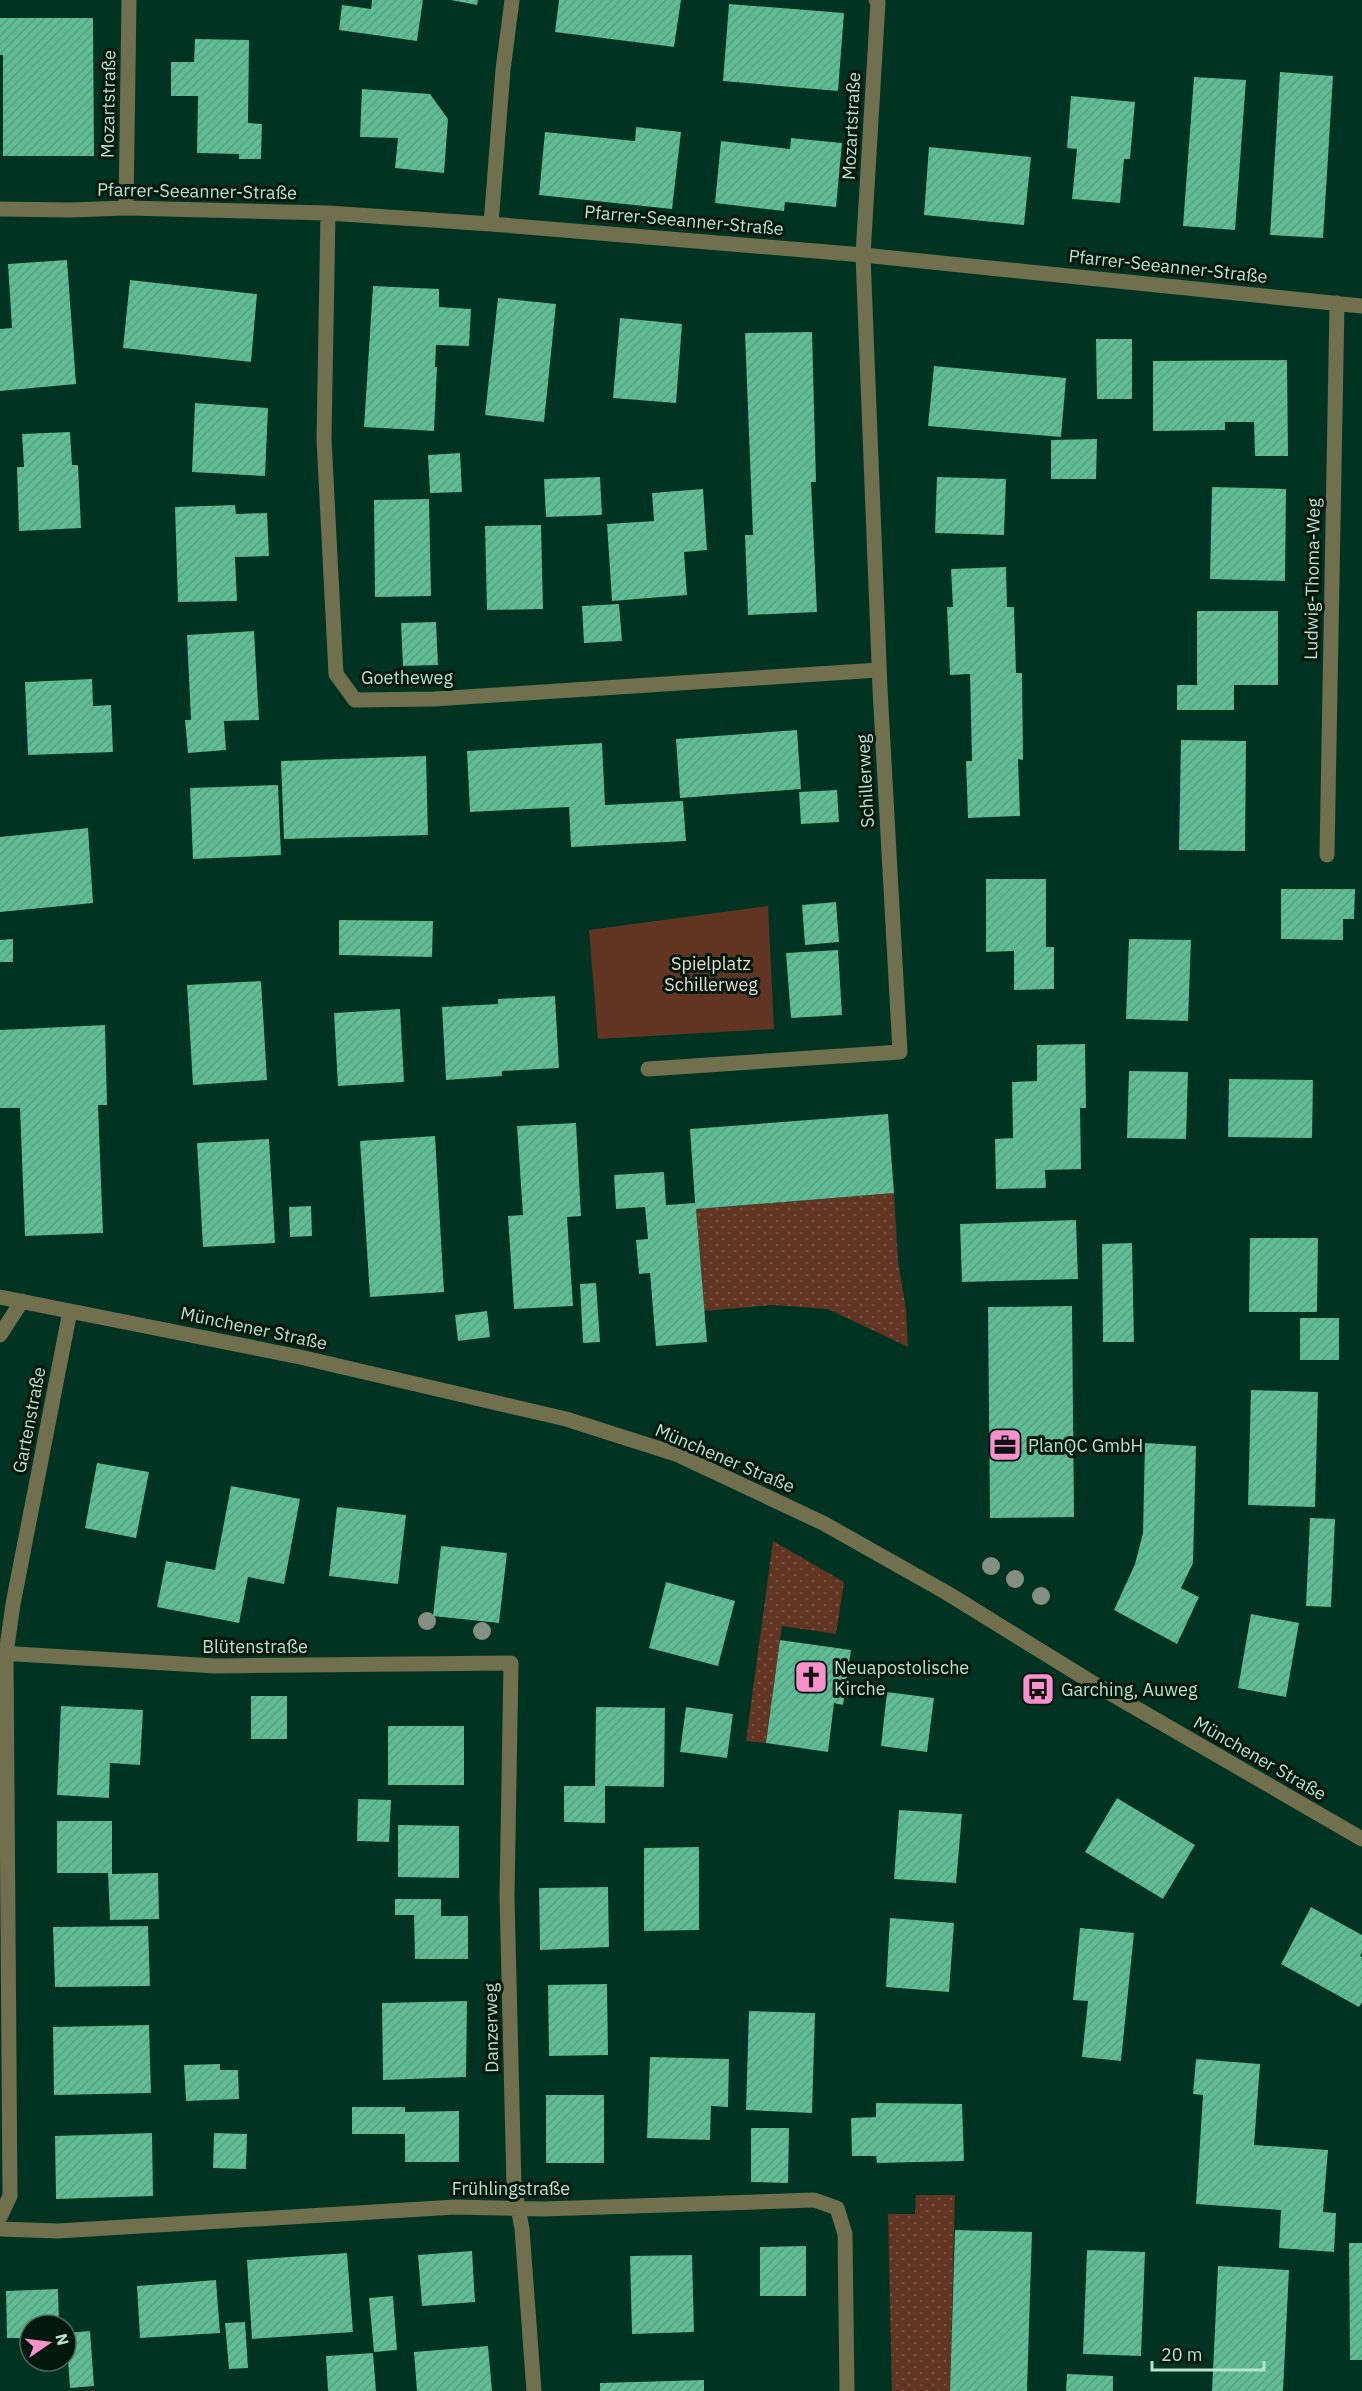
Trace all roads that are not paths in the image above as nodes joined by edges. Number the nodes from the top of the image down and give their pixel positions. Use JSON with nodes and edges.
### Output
{"nodes":[{"id":1,"x":129,"y":0,"type":"edge"},
{"id":2,"x":512,"y":0,"type":"edge"},
{"id":3,"x":876,"y":0,"type":"edge"},
{"id":4,"x":126,"y":208,"type":"junction"},
{"id":5,"x":0,"y":209,"type":"edge"},
{"id":6,"x":328,"y":213,"type":"junction"},
{"id":7,"x":491,"y":224,"type":"junction"},
{"id":8,"x":863,"y":255,"type":"junction"},
{"id":9,"x":1337,"y":303,"type":"junction"},
{"id":10,"x":1362,"y":306,"type":"edge"},
{"id":11,"x":879,"y":670,"type":"junction"},
{"id":12,"x":1327,"y":855,"type":"dead end"},
{"id":13,"x":648,"y":1069,"type":"dead end"},
{"id":14,"x":0,"y":1297,"type":"edge"},
{"id":15,"x":22,"y":1301,"type":"junction"},
{"id":16,"x":70,"y":1311,"type":"junction"},
{"id":17,"x":0,"y":1335,"type":"edge"},
{"id":18,"x":3,"y":1653,"type":"edge"},
{"id":19,"x":511,"y":1663,"type":"joint"},
{"id":20,"x":1362,"y":1839,"type":"edge"},
{"id":21,"x":4,"y":1954,"type":"edge"},
{"id":22,"x":519,"y":2209,"type":"junction"},
{"id":23,"x":0,"y":2217,"type":"edge"},
{"id":24,"x":0,"y":2229,"type":"edge"},
{"id":25,"x":534,"y":2391,"type":"edge"},
{"id":26,"x":847,"y":2391,"type":"edge"}],
"edges":[{"from":1,"to":4,"type":"street","name":"Mozartstraße"},
{"from":2,"to":7,"type":"street"},
{"from":3,"to":8,"type":"street","name":"Mozartstraße"},
{"from":4,"to":5,"type":"street","name":"Pfarrer-Seeanner-Straße"},
{"from":4,"to":6,"type":"street","name":"Pfarrer-Seeanner-Straße"},
{"from":6,"to":7,"type":"street","name":"Pfarrer-Seeanner-Straße"},
{"from":6,"to":11,"type":"street","name":"Goetheweg"},
{"from":7,"to":8,"type":"street","name":"Pfarrer-Seeanner-Straße"},
{"from":8,"to":9,"type":"street","name":"Pfarrer-Seeanner-Straße"},
{"from":8,"to":11,"type":"street","name":"Schillerweg"},
{"from":9,"to":10,"type":"street","name":"Pfarrer-Seeanner-Straße"},
{"from":9,"to":12,"type":"street","name":"Ludwig-Thoma-Weg"},
{"from":11,"to":13,"type":"street","name":"Schillerweg"},
{"from":14,"to":15,"type":"street","name":"Münchener Straße"},
{"from":15,"to":16,"type":"street","name":"Münchener Straße"},
{"from":15,"to":17,"type":"street"},
{"from":16,"to":18,"type":"street","name":"Gartenstraße"},
{"from":16,"to":20,"type":"street","name":"Münchener Straße"},
{"from":18,"to":19,"type":"street","name":"Blütenstraße"},
{"from":18,"to":21,"type":"street","name":"Gartenstraße"},
{"from":19,"to":22,"type":"street","name":"Danzerweg"},
{"from":21,"to":23,"type":"street","name":"Gartenstraße"},
{"from":22,"to":24,"type":"street","name":"Frühlingstraße"},
{"from":22,"to":25,"type":"street","name":"Danzerweg"},
{"from":22,"to":26,"type":"street","name":"Frühlingstraße"}]}
